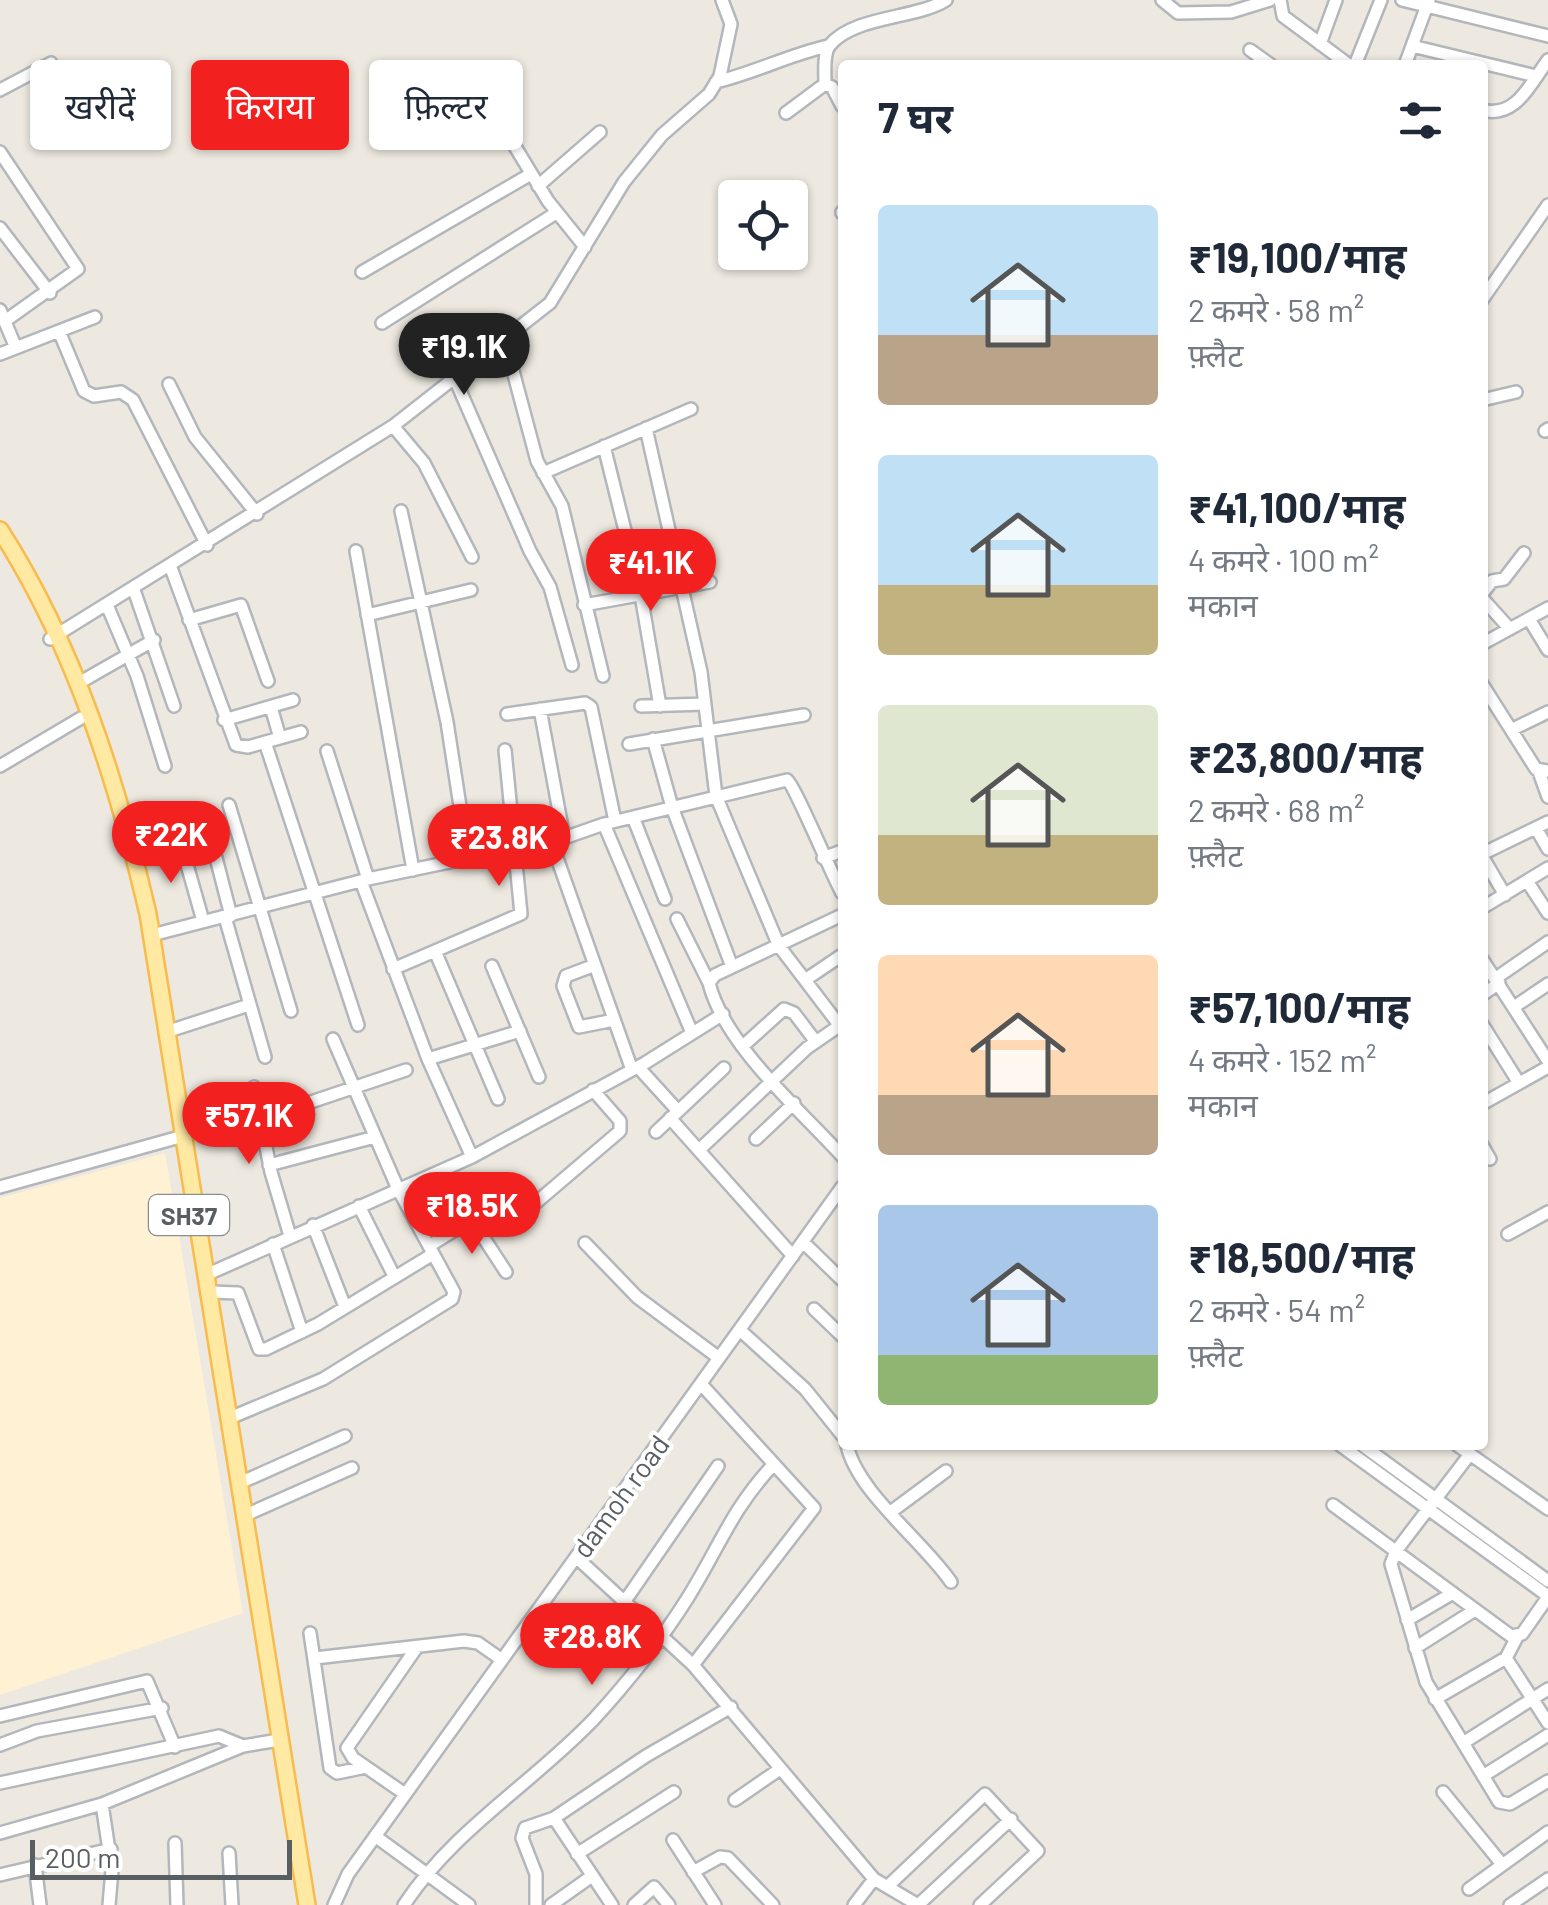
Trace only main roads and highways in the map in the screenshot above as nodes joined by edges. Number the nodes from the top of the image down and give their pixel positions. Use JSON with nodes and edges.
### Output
{"nodes":[{"id":1,"x":0,"y":530,"type":"edge"},
{"id":2,"x":0,"y":548,"type":"edge"},
{"id":3,"x":54,"y":636,"type":"junction"},
{"id":4,"x":296,"y":1905,"type":"edge"},
{"id":5,"x":307,"y":1905,"type":"edge"}],
"edges":[{"from":1,"to":3,"type":"main road","number":"SH37"},
{"from":2,"to":3,"type":"main road","number":"SH37"},
{"from":3,"to":4,"type":"main road","number":"SH37"},
{"from":3,"to":5,"type":"main road","number":"SH37"}]}
